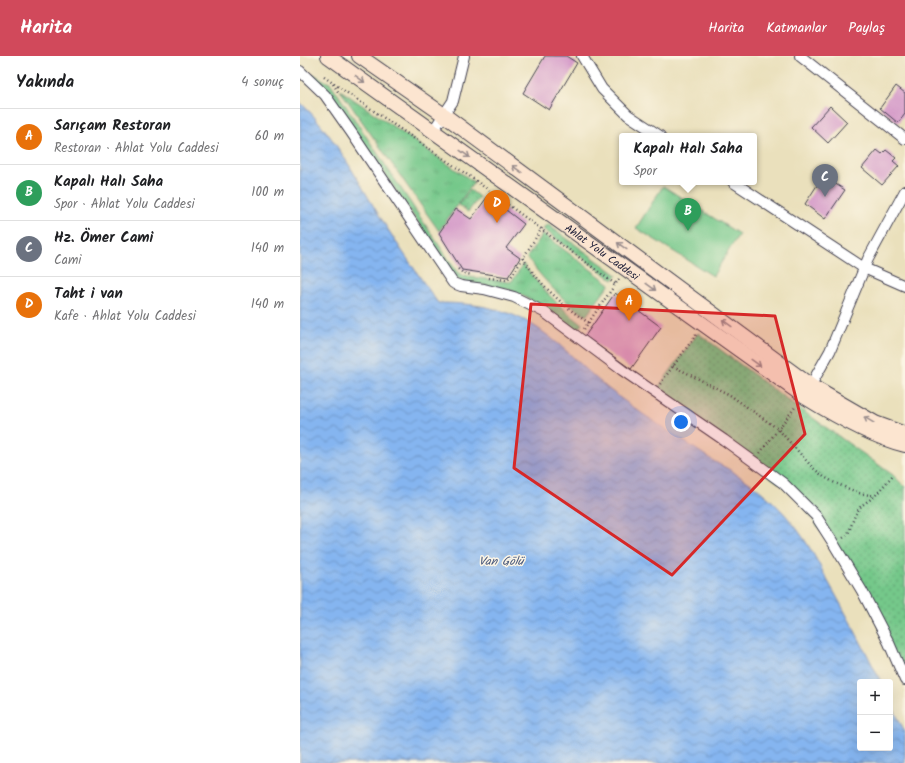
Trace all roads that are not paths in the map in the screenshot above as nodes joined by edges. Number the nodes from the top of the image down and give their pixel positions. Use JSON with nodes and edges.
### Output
{"nodes":[{"id":1,"x":328,"y":56,"type":"edge"},
{"id":2,"x":359,"y":56,"type":"edge"},
{"id":3,"x":464,"y":56,"type":"edge"},
{"id":4,"x":582,"y":56,"type":"edge"},
{"id":5,"x":800,"y":56,"type":"edge"},
{"id":6,"x":348,"y":62,"type":"edge"},
{"id":7,"x":300,"y":71,"type":"edge"},
{"id":8,"x":444,"y":115,"type":"junction"},
{"id":9,"x":433,"y":131,"type":"junction"},
{"id":10,"x":655,"y":133,"type":"edge"},
{"id":11,"x":905,"y":139,"type":"edge"},
{"id":12,"x":536,"y":183,"type":"junction"},
{"id":13,"x":738,"y":185,"type":"edge"},
{"id":14,"x":905,"y":191,"type":"edge"},
{"id":15,"x":526,"y":198,"type":"junction"},
{"id":16,"x":864,"y":268,"type":"junction"},
{"id":17,"x":905,"y":286,"type":"edge"},
{"id":18,"x":685,"y":293,"type":"junction"},
{"id":19,"x":677,"y":306,"type":"junction"},
{"id":20,"x":804,"y":396,"type":"junction"},
{"id":21,"x":905,"y":434,"type":"edge"},
{"id":22,"x":905,"y":445,"type":"edge"},
{"id":23,"x":905,"y":680,"type":"edge"}],
"edges":[{"from":1,"to":6,"type":"street","name":"Ahlat Yolu Caddesi"},
{"from":2,"to":8,"type":"street","name":"Ahlat Yolu Caddesi"},
{"from":3,"to":8,"type":"street"},
{"from":4,"to":10,"type":"street"},
{"from":5,"to":11,"type":"street"},
{"from":6,"to":9,"type":"street","name":"Ahlat Yolu Caddesi","one_way":true},
{"from":7,"to":23,"type":"street"},
{"from":8,"to":9,"type":"street"},
{"from":12,"to":8,"type":"street","name":"Ahlat Yolu Caddesi","one_way":true},
{"from":9,"to":15,"type":"street","name":"Ahlat Yolu Caddesi","one_way":true},
{"from":12,"to":15,"type":"street"},
{"from":18,"to":12,"type":"street","name":"Ahlat Yolu Caddesi","one_way":true},
{"from":13,"to":16,"type":"street"},
{"from":14,"to":16,"type":"street"},
{"from":15,"to":19,"type":"street","name":"Ahlat Yolu Caddesi","one_way":true},
{"from":16,"to":17,"type":"street"},
{"from":16,"to":20,"type":"street"},
{"from":18,"to":19,"type":"street"},
{"from":20,"to":18,"type":"street","name":"Ahlat Yolu Caddesi","one_way":true},
{"from":19,"to":20,"type":"street","name":"Ahlat Yolu Caddesi","one_way":true},
{"from":21,"to":20,"type":"street","name":"Ahlat Yolu Caddesi","one_way":true},
{"from":20,"to":22,"type":"street","name":"Ahlat Yolu Caddesi"}]}
